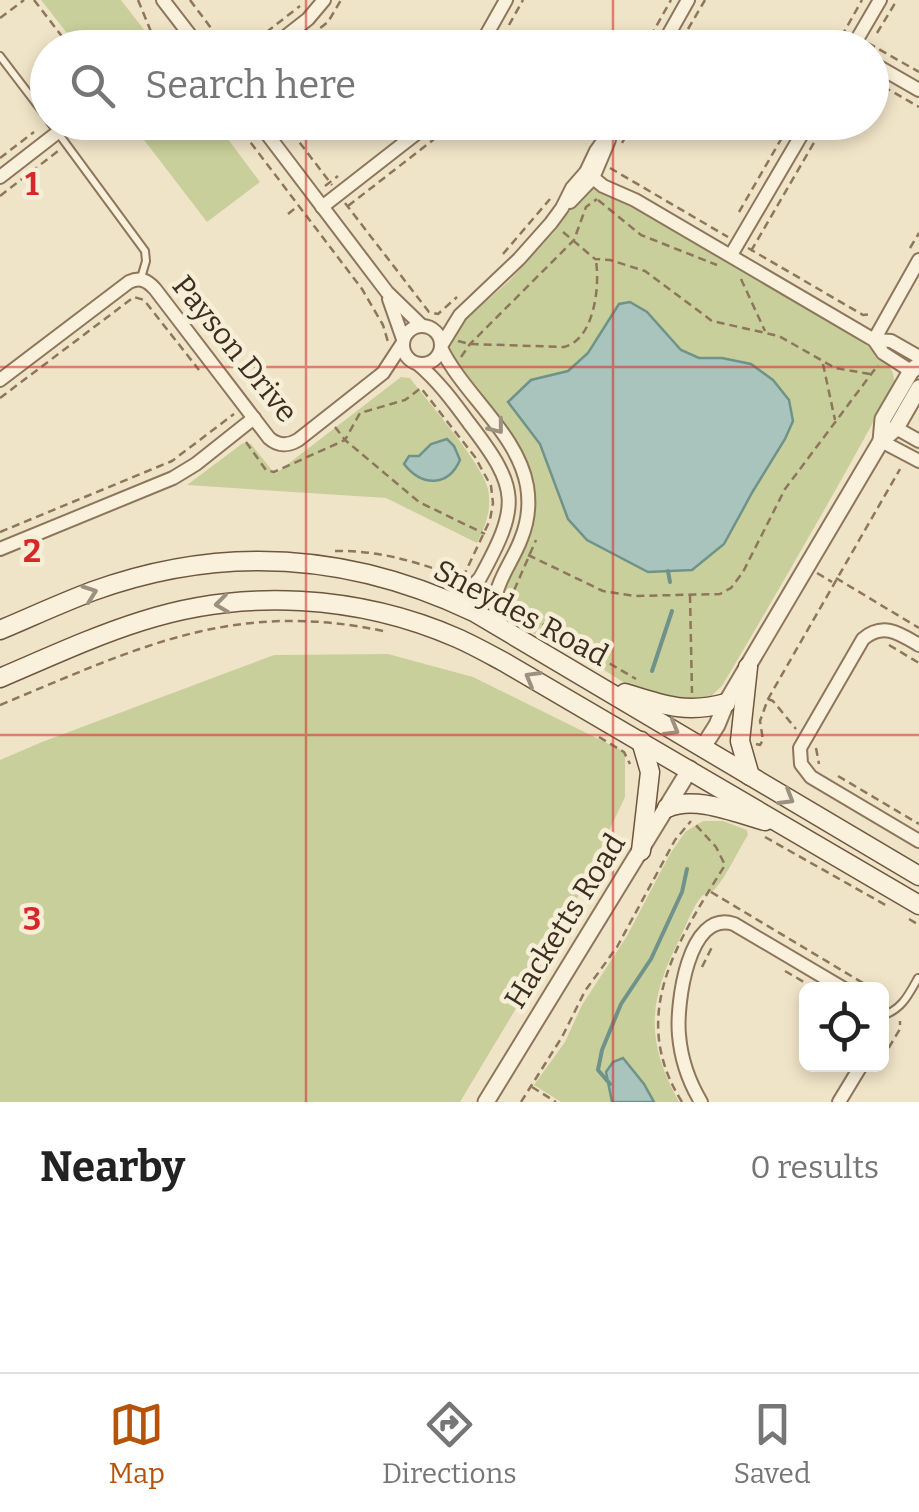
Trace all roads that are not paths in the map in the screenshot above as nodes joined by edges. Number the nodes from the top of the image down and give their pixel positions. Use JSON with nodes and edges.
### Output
{"nodes":[{"id":1,"x":163,"y":0,"type":"edge"},
{"id":2,"x":324,"y":0,"type":"edge"},
{"id":3,"x":506,"y":0,"type":"edge"},
{"id":4,"x":688,"y":0,"type":"edge"},
{"id":5,"x":880,"y":0,"type":"edge"},
{"id":6,"x":186,"y":30,"type":"edge"},
{"id":7,"x":294,"y":30,"type":"edge"},
{"id":8,"x":489,"y":30,"type":"edge"},
{"id":9,"x":671,"y":30,"type":"edge"},
{"id":10,"x":868,"y":30,"type":"edge"},
{"id":11,"x":0,"y":56,"type":"edge"},
{"id":12,"x":889,"y":73,"type":"edge"},
{"id":13,"x":919,"y":90,"type":"edge"},
{"id":14,"x":30,"y":97,"type":"edge"},
{"id":15,"x":36,"y":140,"type":"edge"},
{"id":16,"x":62,"y":140,"type":"edge"},
{"id":17,"x":272,"y":140,"type":"edge"},
{"id":18,"x":411,"y":140,"type":"edge"},
{"id":19,"x":605,"y":140,"type":"edge"},
{"id":20,"x":798,"y":140,"type":"edge"},
{"id":21,"x":601,"y":173,"type":"junction"},
{"id":22,"x":0,"y":177,"type":"edge"},
{"id":23,"x":322,"y":207,"type":"junction"},
{"id":24,"x":735,"y":249,"type":"junction"},
{"id":25,"x":919,"y":260,"type":"edge"},
{"id":26,"x":141,"y":279,"type":"junction"},
{"id":27,"x":387,"y":292,"type":"junction"},
{"id":28,"x":460,"y":315,"type":"junction"},
{"id":29,"x":424,"y":326,"type":"junction"},
{"id":30,"x":874,"y":340,"type":"junction"},
{"id":31,"x":403,"y":342,"type":"junction"},
{"id":32,"x":441,"y":347,"type":"junction"},
{"id":33,"x":415,"y":362,"type":"junction"},
{"id":34,"x":917,"y":367,"type":"edge"},
{"id":35,"x":383,"y":373,"type":"junction"},
{"id":36,"x":0,"y":380,"type":"edge"},
{"id":37,"x":919,"y":388,"type":"edge"},
{"id":38,"x":254,"y":418,"type":"junction"},
{"id":39,"x":889,"y":424,"type":"junction"},
{"id":40,"x":881,"y":441,"type":"junction"},
{"id":41,"x":919,"y":441,"type":"edge"},
{"id":42,"x":919,"y":461,"type":"edge"},
{"id":43,"x":0,"y":549,"type":"edge"},
{"id":44,"x":447,"y":599,"type":"junction"},
{"id":45,"x":501,"y":628,"type":"junction"},
{"id":46,"x":0,"y":630,"type":"edge"},
{"id":47,"x":919,"y":645,"type":"edge"},
{"id":48,"x":748,"y":667,"type":"junction"},
{"id":49,"x":0,"y":678,"type":"edge"},
{"id":50,"x":596,"y":684,"type":"junction"},
{"id":51,"x":726,"y":703,"type":"junction"},
{"id":52,"x":642,"y":741,"type":"junction"},
{"id":53,"x":704,"y":747,"type":"junction"},
{"id":54,"x":690,"y":770,"type":"junction"},
{"id":55,"x":750,"y":776,"type":"junction"},
{"id":56,"x":667,"y":808,"type":"junction"},
{"id":57,"x":785,"y":826,"type":"junction"},
{"id":58,"x":919,"y":841,"type":"edge"},
{"id":59,"x":641,"y":851,"type":"junction"},
{"id":60,"x":919,"y":876,"type":"edge"},
{"id":61,"x":912,"y":911,"type":"edge"},
{"id":62,"x":918,"y":978,"type":"edge"},
{"id":63,"x":831,"y":982,"type":"edge"},
{"id":64,"x":889,"y":1013,"type":"edge"},
{"id":65,"x":857,"y":1072,"type":"edge"},
{"id":66,"x":486,"y":1102,"type":"edge"},
{"id":67,"x":702,"y":1102,"type":"edge"},
{"id":68,"x":839,"y":1102,"type":"edge"}],
"edges":[{"from":1,"to":6,"type":"street"},
{"from":2,"to":7,"type":"street"},
{"from":3,"to":8,"type":"street"},
{"from":4,"to":9,"type":"street"},
{"from":5,"to":10,"type":"street"},
{"from":11,"to":14,"type":"lane"},
{"from":12,"to":13,"type":"street"},
{"from":15,"to":22,"type":"street"},
{"from":16,"to":26,"type":"lane"},
{"from":17,"to":23,"type":"street"},
{"from":18,"to":23,"type":"street"},
{"from":19,"to":21,"type":"street"},
{"from":20,"to":24,"type":"street"},
{"from":21,"to":24,"type":"street"},
{"from":21,"to":28,"type":"street"},
{"from":23,"to":27,"type":"street"},
{"from":24,"to":30,"type":"street"},
{"from":25,"to":30,"type":"street"},
{"from":26,"to":36,"type":"street","name":"Payson Drive"},
{"from":26,"to":38,"type":"street","name":"Payson Drive"},
{"from":27,"to":29,"type":"street"},
{"from":27,"to":31,"type":"street"},
{"from":28,"to":29,"type":"street"},
{"from":28,"to":32,"type":"street"},
{"from":29,"to":31,"type":"street"},
{"from":29,"to":32,"type":"street"},
{"from":30,"to":34,"type":"street"},
{"from":30,"to":34,"type":"street"},
{"from":31,"to":33,"type":"street"},
{"from":31,"to":35,"type":"street","name":"Payson Drive"},
{"from":32,"to":33,"type":"street"},
{"from":32,"to":45,"type":"street","one_way":true},
{"from":33,"to":35,"type":"street","name":"Payson Drive"},
{"from":33,"to":44,"type":"street"},
{"from":34,"to":39,"type":"street"},
{"from":35,"to":38,"type":"street","name":"Payson Drive"},
{"from":37,"to":39,"type":"street"},
{"from":38,"to":43,"type":"street"},
{"from":39,"to":40,"type":"street"},
{"from":39,"to":41,"type":"street"},
{"from":40,"to":42,"type":"street"},
{"from":40,"to":48,"type":"street"},
{"from":44,"to":45,"type":"main road","name":"Sneydes Road"},
{"from":46,"to":44,"type":"main road","name":"Sneydes Road","one_way":true},
{"from":45,"to":50,"type":"main road","name":"Sneydes Road"},
{"from":47,"to":58,"type":"street"},
{"from":48,"to":51,"type":"street"},
{"from":48,"to":55,"type":"main road"},
{"from":52,"to":49,"type":"main road","name":"Sneydes Road","one_way":true},
{"from":50,"to":51,"type":"main road"},
{"from":50,"to":53,"type":"main road","name":"Sneydes Road","one_way":true},
{"from":51,"to":53,"type":"street"},
{"from":52,"to":54,"type":"main road","name":"Sneydes Road"},
{"from":52,"to":59,"type":"main road"},
{"from":53,"to":54,"type":"main road"},
{"from":53,"to":55,"type":"main road","name":"Sneydes Road"},
{"from":54,"to":56,"type":"street","name":"Hacketts Road"},
{"from":54,"to":57,"type":"main road","name":"Sneydes Road"},
{"from":55,"to":60,"type":"main road","name":"Sneydes Road","one_way":true},
{"from":56,"to":57,"type":"main road"},
{"from":56,"to":59,"type":"street","name":"Hacketts Road"},
{"from":57,"to":61,"type":"main road","name":"Sneydes Road"},
{"from":59,"to":66,"type":"street","name":"Hacketts Road"},
{"from":62,"to":64,"type":"lane"},
{"from":63,"to":67,"type":"street"},
{"from":65,"to":68,"type":"street"}]}
